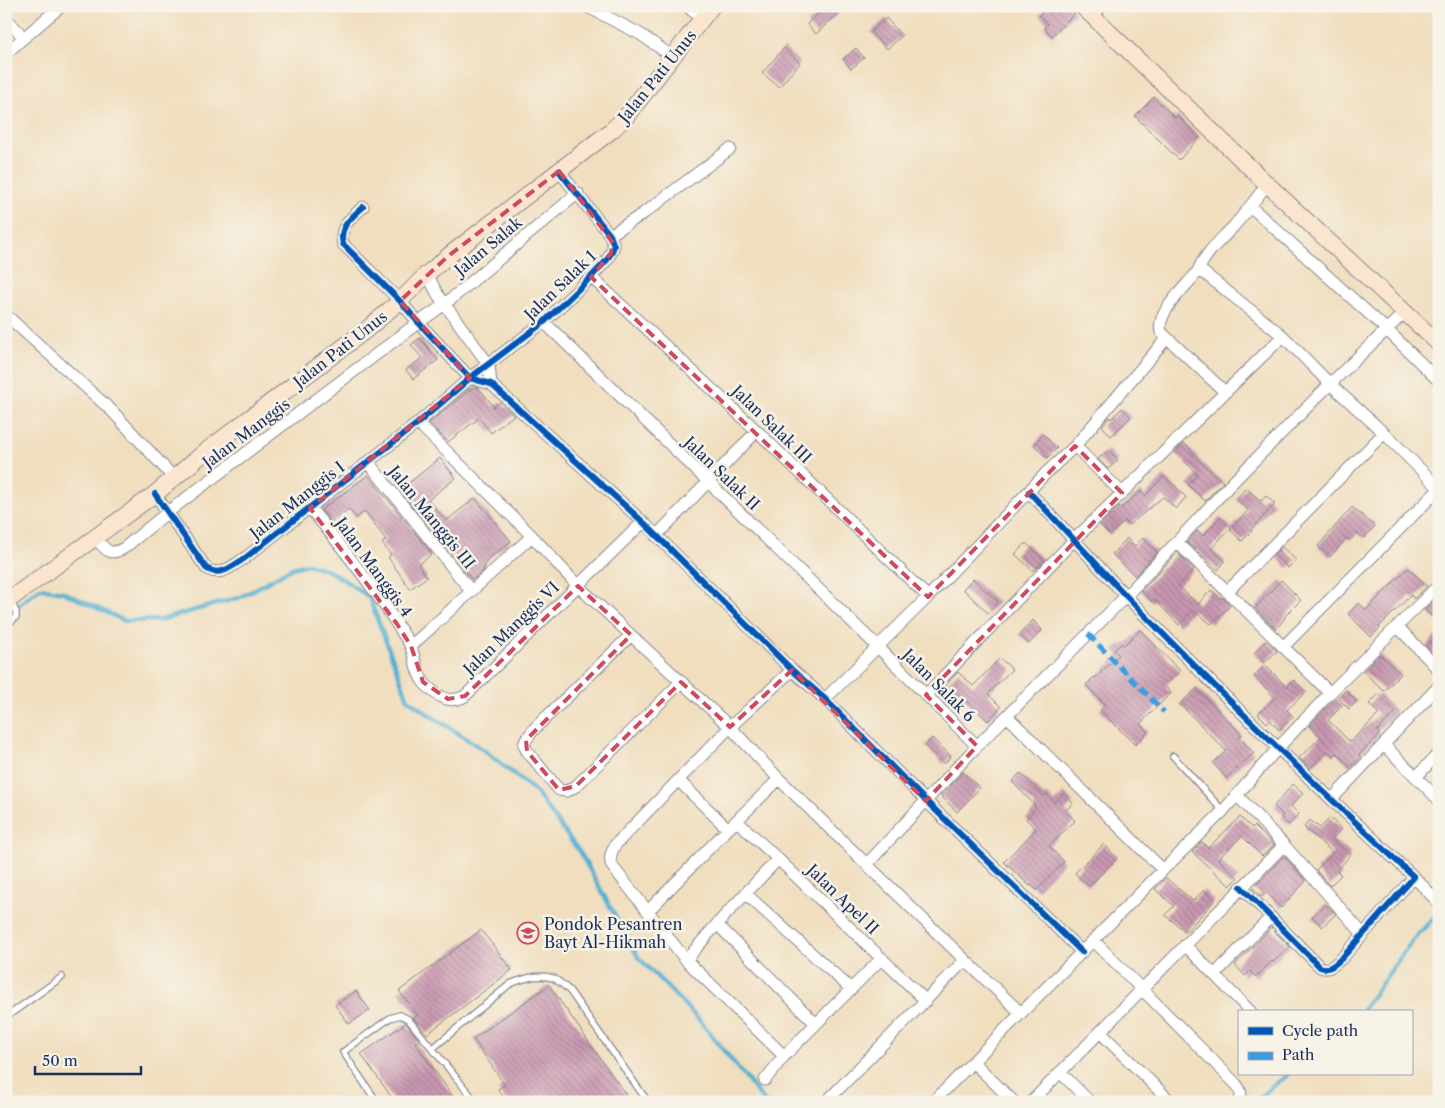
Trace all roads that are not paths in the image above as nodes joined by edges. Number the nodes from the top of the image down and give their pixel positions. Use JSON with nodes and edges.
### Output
{"nodes":[{"id":1,"x":61,"y":6,"type":"edge"},
{"id":2,"x":586,"y":6,"type":"edge"},
{"id":3,"x":687,"y":6,"type":"edge"},
{"id":4,"x":1092,"y":9,"type":"edge"},
{"id":5,"x":708,"y":13,"type":"edge"},
{"id":6,"x":6,"y":18,"type":"edge"},
{"id":7,"x":24,"y":38,"type":"junction"},
{"id":8,"x":6,"y":53,"type":"edge"},
{"id":9,"x":673,"y":56,"type":"junction"},
{"id":10,"x":730,"y":149,"type":"dead end"},
{"id":11,"x":569,"y":182,"type":"junction"},
{"id":12,"x":1267,"y":184,"type":"junction"},
{"id":13,"x":1250,"y":206,"type":"junction"},
{"id":14,"x":363,"y":207,"type":"dead end"},
{"id":15,"x":610,"y":235,"type":"junction"},
{"id":16,"x":1199,"y":269,"type":"junction"},
{"id":17,"x":592,"y":276,"type":"junction"},
{"id":18,"x":435,"y":290,"type":"junction"},
{"id":19,"x":408,"y":311,"type":"junction"},
{"id":20,"x":1405,"y":312,"type":"junction"},
{"id":21,"x":6,"y":315,"type":"edge"},
{"id":22,"x":544,"y":322,"type":"junction"},
{"id":23,"x":1386,"y":329,"type":"junction"},
{"id":24,"x":1283,"y":336,"type":"junction"},
{"id":25,"x":1167,"y":338,"type":"junction"},
{"id":26,"x":1439,"y":344,"type":"edge"},
{"id":27,"x":489,"y":365,"type":"junction"},
{"id":28,"x":470,"y":378,"type":"junction"},
{"id":29,"x":1439,"y":381,"type":"edge"},
{"id":30,"x":491,"y":384,"type":"junction"},
{"id":31,"x":1330,"y":384,"type":"junction"},
{"id":32,"x":1225,"y":392,"type":"junction"},
{"id":33,"x":418,"y":423,"type":"junction"},
{"id":34,"x":757,"y":431,"type":"junction"},
{"id":35,"x":1384,"y":433,"type":"junction"},
{"id":36,"x":1075,"y":446,"type":"junction"},
{"id":37,"x":368,"y":462,"type":"junction"},
{"id":38,"x":174,"y":478,"type":"junction"},
{"id":39,"x":709,"y":482,"type":"junction"},
{"id":40,"x":1439,"y":488,"type":"edge"},
{"id":41,"x":1029,"y":492,"type":"junction"},
{"id":42,"x":1122,"y":493,"type":"junction"},
{"id":43,"x":161,"y":503,"type":"junction"},
{"id":44,"x":310,"y":508,"type":"junction"},
{"id":45,"x":642,"y":522,"type":"junction"},
{"id":46,"x":532,"y":536,"type":"junction"},
{"id":47,"x":656,"y":536,"type":"junction"},
{"id":48,"x":1075,"y":539,"type":"junction"},
{"id":49,"x":1177,"y":542,"type":"junction"},
{"id":50,"x":101,"y":544,"type":"junction"},
{"id":51,"x":1439,"y":585,"type":"edge"},
{"id":52,"x":578,"y":586,"type":"junction"},
{"id":53,"x":471,"y":591,"type":"junction"},
{"id":54,"x":1228,"y":591,"type":"junction"},
{"id":55,"x":1126,"y":596,"type":"junction"},
{"id":56,"x":928,"y":597,"type":"junction"},
{"id":57,"x":11,"y":605,"type":"edge"},
{"id":58,"x":6,"y":626,"type":"edge"},
{"id":59,"x":1397,"y":626,"type":"junction"},
{"id":60,"x":631,"y":635,"type":"junction"},
{"id":61,"x":411,"y":646,"type":"junction"},
{"id":62,"x":1284,"y":646,"type":"junction"},
{"id":63,"x":878,"y":647,"type":"junction"},
{"id":64,"x":792,"y":670,"type":"junction"},
{"id":65,"x":1439,"y":670,"type":"edge"},
{"id":66,"x":681,"y":682,"type":"junction"},
{"id":67,"x":1439,"y":686,"type":"edge"},
{"id":68,"x":1330,"y":693,"type":"junction"},
{"id":69,"x":926,"y":694,"type":"junction"},
{"id":70,"x":825,"y":699,"type":"junction"},
{"id":71,"x":1007,"y":716,"type":"junction"},
{"id":72,"x":730,"y":728,"type":"junction"},
{"id":73,"x":1384,"y":745,"type":"junction"},
{"id":74,"x":977,"y":746,"type":"junction"},
{"id":75,"x":1278,"y":748,"type":"junction"},
{"id":76,"x":1439,"y":753,"type":"edge"},
{"id":77,"x":1173,"y":756,"type":"dead end"},
{"id":78,"x":1416,"y":778,"type":"junction"},
{"id":79,"x":779,"y":779,"type":"junction"},
{"id":80,"x":679,"y":781,"type":"junction"},
{"id":81,"x":1237,"y":795,"type":"junction"},
{"id":82,"x":1332,"y":799,"type":"junction"},
{"id":83,"x":1439,"y":800,"type":"edge"},
{"id":84,"x":926,"y":801,"type":"junction"},
{"id":85,"x":1223,"y":812,"type":"junction"},
{"id":86,"x":732,"y":825,"type":"junction"},
{"id":87,"x":1284,"y":845,"type":"junction"},
{"id":88,"x":778,"y":859,"type":"junction"},
{"id":89,"x":867,"y":864,"type":"junction"},
{"id":90,"x":1163,"y":870,"type":"junction"},
{"id":91,"x":1414,"y":877,"type":"junction"},
{"id":92,"x":1241,"y":887,"type":"junction"},
{"id":93,"x":746,"y":894,"type":"junction"},
{"id":94,"x":1437,"y":901,"type":"dead end"},
{"id":95,"x":648,"y":911,"type":"junction"},
{"id":96,"x":1272,"y":917,"type":"junction"},
{"id":97,"x":717,"y":924,"type":"junction"},
{"id":98,"x":1363,"y":934,"type":"junction"},
{"id":99,"x":1093,"y":940,"type":"junction"},
{"id":100,"x":1185,"y":945,"type":"junction"},
{"id":101,"x":1082,"y":952,"type":"junction"},
{"id":102,"x":882,"y":958,"type":"junction"},
{"id":103,"x":686,"y":960,"type":"junction"},
{"id":104,"x":965,"y":960,"type":"junction"},
{"id":105,"x":1216,"y":974,"type":"junction"},
{"id":106,"x":62,"y":977,"type":"dead end"},
{"id":107,"x":850,"y":989,"type":"junction"},
{"id":108,"x":1141,"y":990,"type":"junction"},
{"id":109,"x":926,"y":1001,"type":"junction"},
{"id":110,"x":1249,"y":1010,"type":"edge"},
{"id":111,"x":1021,"y":1013,"type":"junction"},
{"id":112,"x":6,"y":1017,"type":"edge"},
{"id":113,"x":816,"y":1024,"type":"junction"},
{"id":114,"x":1100,"y":1032,"type":"junction"},
{"id":115,"x":432,"y":1049,"type":"junction"},
{"id":116,"x":784,"y":1056,"type":"junction"},
{"id":117,"x":973,"y":1062,"type":"junction"},
{"id":118,"x":1060,"y":1072,"type":"junction"},
{"id":119,"x":765,"y":1080,"type":"dead end"},
{"id":120,"x":376,"y":1102,"type":"edge"},
{"id":121,"x":476,"y":1102,"type":"edge"},
{"id":122,"x":648,"y":1102,"type":"edge"},
{"id":123,"x":826,"y":1102,"type":"edge"},
{"id":124,"x":933,"y":1102,"type":"edge"},
{"id":125,"x":1014,"y":1102,"type":"edge"},
{"id":126,"x":1031,"y":1102,"type":"edge"},
{"id":127,"x":1090,"y":1102,"type":"edge"},
{"id":128,"x":1171,"y":1102,"type":"edge"},
{"id":129,"x":1240,"y":1102,"type":"edge"}],
"edges":[{"from":1,"to":7,"type":"street"},
{"from":2,"to":9,"type":"street"},
{"from":3,"to":5,"type":"street"},
{"from":4,"to":12,"type":"main road"},
{"from":5,"to":9,"type":"main road","name":"Jalan Pati Unus"},
{"from":6,"to":7,"type":"street"},
{"from":7,"to":8,"type":"street"},
{"from":9,"to":11,"type":"main road","name":"Jalan Pati Unus"},
{"from":10,"to":15,"type":"street"},
{"from":11,"to":15,"type":"street"},
{"from":11,"to":18,"type":"street","name":"Jalan Salak"},
{"from":11,"to":18,"type":"main road","name":"Jalan Pati Unus"},
{"from":12,"to":13,"type":"street"},
{"from":12,"to":20,"type":"main road"},
{"from":13,"to":16,"type":"street"},
{"from":13,"to":23,"type":"street"},
{"from":14,"to":19,"type":"street"},
{"from":15,"to":17,"type":"street","name":"Jalan Salak 1"},
{"from":16,"to":24,"type":"street"},
{"from":16,"to":25,"type":"street"},
{"from":17,"to":22,"type":"street","name":"Jalan Salak 1"},
{"from":17,"to":34,"type":"street","name":"Jalan Salak III"},
{"from":18,"to":19,"type":"main road","name":"Jalan Pati Unus"},
{"from":18,"to":19,"type":"street","name":"Jalan Salak"},
{"from":18,"to":27,"type":"street"},
{"from":19,"to":28,"type":"street"},
{"from":19,"to":38,"type":"main road","name":"Jalan Pati Unus"},
{"from":19,"to":43,"type":"street","name":"Jalan Manggis"},
{"from":20,"to":23,"type":"street"},
{"from":20,"to":26,"type":"main road"},
{"from":21,"to":38,"type":"street"},
{"from":22,"to":27,"type":"street","name":"Jalan Salak 1"},
{"from":22,"to":39,"type":"street","name":"Jalan Salak II"},
{"from":23,"to":29,"type":"street"},
{"from":23,"to":31,"type":"street"},
{"from":24,"to":31,"type":"street"},
{"from":24,"to":32,"type":"street"},
{"from":25,"to":32,"type":"street"},
{"from":25,"to":36,"type":"street"},
{"from":27,"to":28,"type":"street","name":"Jalan Salak 1"},
{"from":27,"to":30,"type":"street"},
{"from":28,"to":30,"type":"street"},
{"from":28,"to":33,"type":"street","name":"Jalan Manggis I"},
{"from":30,"to":45,"type":"street"},
{"from":31,"to":35,"type":"street"},
{"from":31,"to":49,"type":"street"},
{"from":32,"to":42,"type":"street"},
{"from":33,"to":37,"type":"street","name":"Jalan Manggis I"},
{"from":33,"to":46,"type":"street"},
{"from":34,"to":39,"type":"street"},
{"from":34,"to":56,"type":"street","name":"Jalan Salak III"},
{"from":35,"to":40,"type":"street"},
{"from":35,"to":54,"type":"street"},
{"from":36,"to":41,"type":"street"},
{"from":36,"to":42,"type":"street"},
{"from":37,"to":44,"type":"street","name":"Jalan Manggis I"},
{"from":37,"to":53,"type":"street","name":"Jalan Manggis III"},
{"from":38,"to":43,"type":"main road","name":"Jalan Pati Unus"},
{"from":39,"to":47,"type":"street"},
{"from":39,"to":63,"type":"street","name":"Jalan Salak II"},
{"from":40,"to":62,"type":"street"},
{"from":41,"to":48,"type":"street"},
{"from":41,"to":56,"type":"street"},
{"from":42,"to":48,"type":"street"},
{"from":43,"to":44,"type":"street","name":"Jalan Manggis I"},
{"from":43,"to":50,"type":"main road","name":"Jalan Pati Unus"},
{"from":43,"to":50,"type":"street","name":"Jalan Manggis"},
{"from":44,"to":61,"type":"street","name":"Jalan Manggis 4"},
{"from":45,"to":47,"type":"street"},
{"from":45,"to":52,"type":"street","name":"Jalan Manggis VI"},
{"from":46,"to":52,"type":"street"},
{"from":46,"to":53,"type":"street"},
{"from":47,"to":64,"type":"street"},
{"from":48,"to":55,"type":"street"},
{"from":48,"to":69,"type":"street"},
{"from":49,"to":54,"type":"street"},
{"from":49,"to":55,"type":"street"},
{"from":50,"to":57,"type":"main road","name":"Jalan Pati Unus"},
{"from":51,"to":59,"type":"street"},
{"from":52,"to":60,"type":"street"},
{"from":52,"to":61,"type":"street","name":"Jalan Manggis VI"},
{"from":53,"to":61,"type":"street"},
{"from":54,"to":62,"type":"street"},
{"from":55,"to":71,"type":"street"},
{"from":55,"to":75,"type":"street"},
{"from":56,"to":63,"type":"street"},
{"from":57,"to":58,"type":"lane"},
{"from":59,"to":65,"type":"street"},
{"from":59,"to":68,"type":"street"},
{"from":60,"to":66,"type":"street"},
{"from":60,"to":66,"type":"street"},
{"from":62,"to":68,"type":"street"},
{"from":63,"to":69,"type":"street","name":"Jalan Salak 6"},
{"from":63,"to":70,"type":"street"},
{"from":64,"to":70,"type":"street"},
{"from":64,"to":72,"type":"street"},
{"from":66,"to":72,"type":"street"},
{"from":67,"to":73,"type":"street"},
{"from":68,"to":75,"type":"street"},
{"from":69,"to":74,"type":"street","name":"Jalan Salak 6"},
{"from":70,"to":84,"type":"street"},
{"from":71,"to":74,"type":"street"},
{"from":71,"to":90,"type":"street"},
{"from":72,"to":79,"type":"street"},
{"from":72,"to":80,"type":"street"},
{"from":73,"to":78,"type":"street"},
{"from":73,"to":82,"type":"street"},
{"from":74,"to":84,"type":"street"},
{"from":75,"to":81,"type":"street"},
{"from":75,"to":82,"type":"street"},
{"from":76,"to":78,"type":"street"},
{"from":77,"to":85,"type":"lane"},
{"from":78,"to":83,"type":"street"},
{"from":79,"to":86,"type":"street"},
{"from":79,"to":89,"type":"street"},
{"from":80,"to":86,"type":"street","name":"Jalan Apel II"},
{"from":80,"to":95,"type":"street"},
{"from":81,"to":85,"type":"street"},
{"from":81,"to":87,"type":"street"},
{"from":82,"to":91,"type":"street"},
{"from":84,"to":89,"type":"street"},
{"from":84,"to":101,"type":"street"},
{"from":85,"to":90,"type":"street"},
{"from":86,"to":88,"type":"street","name":"Jalan Apel II"},
{"from":86,"to":95,"type":"street"},
{"from":87,"to":92,"type":"street"},
{"from":87,"to":98,"type":"street"},
{"from":88,"to":93,"type":"street"},
{"from":88,"to":102,"type":"street","name":"Jalan Apel II"},
{"from":89,"to":104,"type":"street"},
{"from":90,"to":99,"type":"street"},
{"from":91,"to":94,"type":"street"},
{"from":91,"to":98,"type":"street"},
{"from":92,"to":96,"type":"street"},
{"from":92,"to":100,"type":"street"},
{"from":93,"to":97,"type":"street"},
{"from":93,"to":107,"type":"street"},
{"from":95,"to":103,"type":"street"},
{"from":96,"to":98,"type":"street"},
{"from":96,"to":105,"type":"street"},
{"from":97,"to":103,"type":"street"},
{"from":97,"to":113,"type":"street"},
{"from":99,"to":101,"type":"street"},
{"from":99,"to":108,"type":"street"},
{"from":100,"to":105,"type":"street"},
{"from":100,"to":108,"type":"street"},
{"from":101,"to":111,"type":"street"},
{"from":102,"to":107,"type":"street"},
{"from":102,"to":109,"type":"street","name":"Jalan Apel II"},
{"from":103,"to":116,"type":"street"},
{"from":104,"to":109,"type":"street"},
{"from":104,"to":111,"type":"street"},
{"from":105,"to":110,"type":"street"},
{"from":106,"to":112,"type":"lane"},
{"from":107,"to":113,"type":"street"},
{"from":108,"to":114,"type":"street"},
{"from":108,"to":129,"type":"street"},
{"from":109,"to":123,"type":"street"},
{"from":111,"to":117,"type":"street"},
{"from":113,"to":116,"type":"street"},
{"from":114,"to":118,"type":"street"},
{"from":114,"to":128,"type":"street"},
{"from":115,"to":120,"type":"lane"},
{"from":115,"to":121,"type":"lane"},
{"from":115,"to":122,"type":"lane"},
{"from":116,"to":119,"type":"street"},
{"from":117,"to":124,"type":"street"},
{"from":117,"to":125,"type":"street"},
{"from":118,"to":126,"type":"street"},
{"from":118,"to":127,"type":"street"}]}
